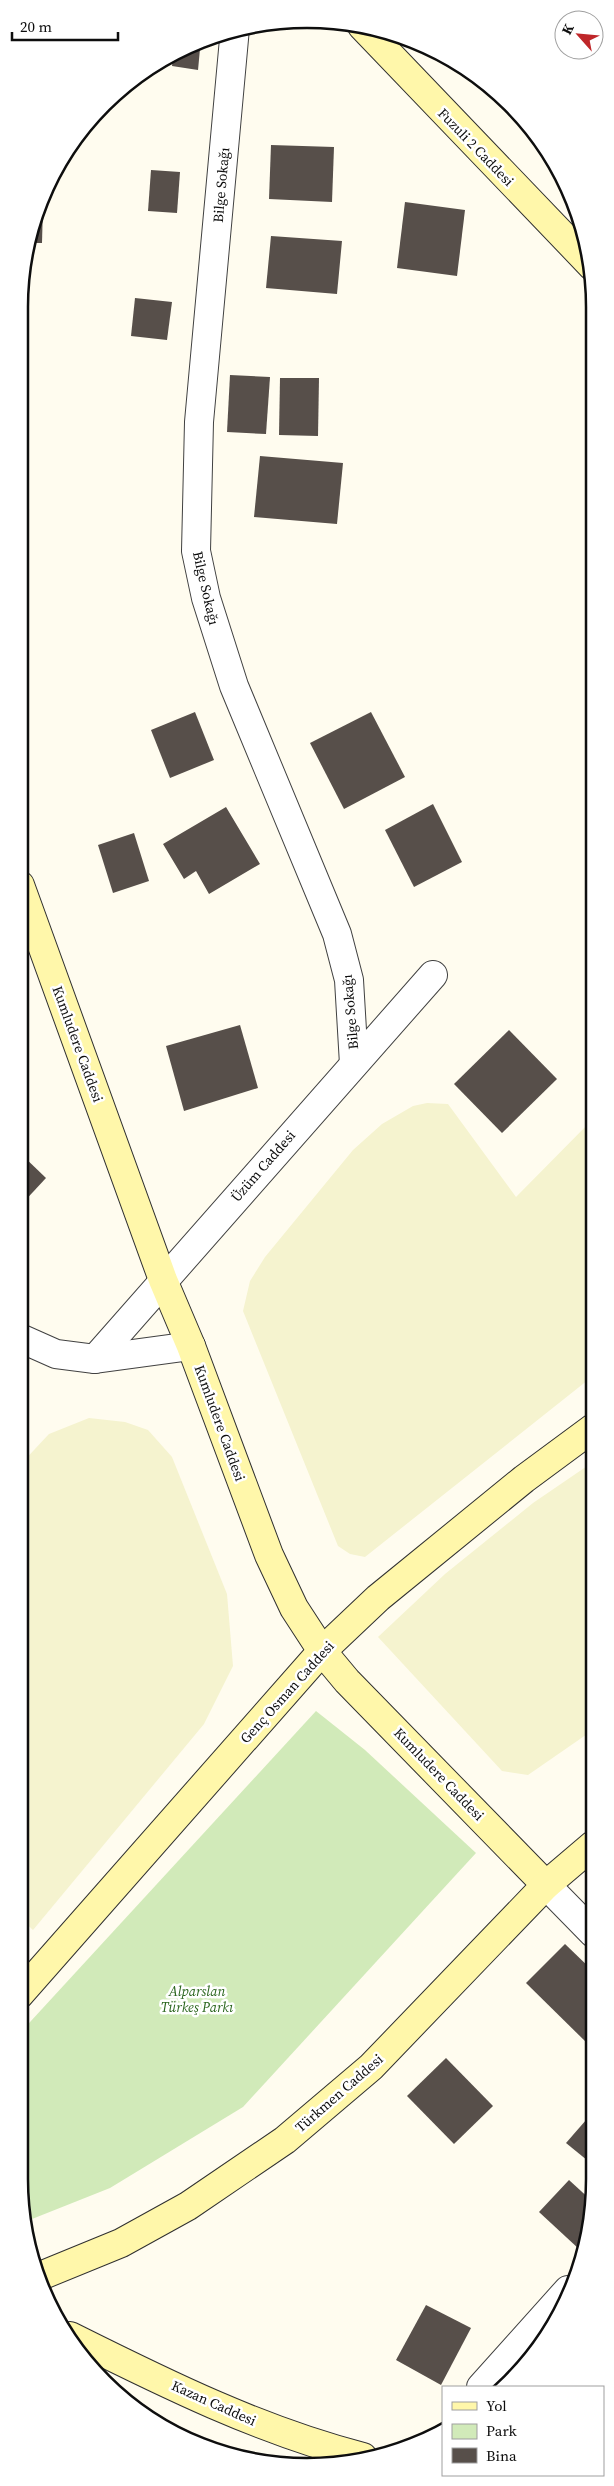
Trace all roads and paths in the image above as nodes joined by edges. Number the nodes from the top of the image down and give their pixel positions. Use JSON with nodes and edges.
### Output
{"nodes":[{"id":1,"x":371,"y":35,"type":"edge"},
{"id":2,"x":234,"y":37,"type":"edge"},
{"id":3,"x":581,"y":255,"type":"edge"},
{"id":4,"x":27,"y":904,"type":"edge"},
{"id":5,"x":433,"y":976,"type":"dead end"},
{"id":6,"x":354,"y":1064,"type":"junction"},
{"id":7,"x":164,"y":1280,"type":"junction"},
{"id":8,"x":27,"y":1341,"type":"edge"},
{"id":9,"x":191,"y":1346,"type":"junction"},
{"id":10,"x":96,"y":1358,"type":"junction"},
{"id":11,"x":586,"y":1433,"type":"edge"},
{"id":12,"x":322,"y":1651,"type":"junction"},
{"id":13,"x":586,"y":1851,"type":"edge"},
{"id":14,"x":546,"y":1884,"type":"junction"},
{"id":15,"x":586,"y":1926,"type":"edge"},
{"id":16,"x":27,"y":1981,"type":"edge"},
{"id":17,"x":44,"y":2274,"type":"edge"},
{"id":18,"x":559,"y":2300,"type":"edge"},
{"id":19,"x":79,"y":2341,"type":"edge"},
{"id":20,"x":482,"y":2386,"type":"edge"},
{"id":21,"x":354,"y":2454,"type":"edge"}],
"edges":[{"from":1,"to":3,"type":"street","name":"Fuzuli 2 Caddesi"},
{"from":2,"to":6,"type":"street","name":"Bilge Sokağı"},
{"from":4,"to":7,"type":"street","name":"Kumludere Caddesi"},
{"from":5,"to":6,"type":"street","name":"Üzüm Caddesi"},
{"from":6,"to":7,"type":"street","name":"Üzüm Caddesi"},
{"from":7,"to":9,"type":"street","name":"Kumludere Caddesi"},
{"from":7,"to":10,"type":"street","name":"Üzüm Caddesi"},
{"from":8,"to":10,"type":"street"},
{"from":9,"to":10,"type":"street"},
{"from":9,"to":12,"type":"street","name":"Kumludere Caddesi"},
{"from":11,"to":12,"type":"street","name":"Genç Osman Caddesi"},
{"from":12,"to":14,"type":"street","name":"Kumludere Caddesi"},
{"from":12,"to":16,"type":"street","name":"Genç Osman Caddesi"},
{"from":13,"to":14,"type":"street","name":"Türkmen Caddesi"},
{"from":14,"to":15,"type":"street"},
{"from":14,"to":17,"type":"street","name":"Türkmen Caddesi"},
{"from":18,"to":20,"type":"street"},
{"from":19,"to":21,"type":"street","name":"Kazan Caddesi"}]}
